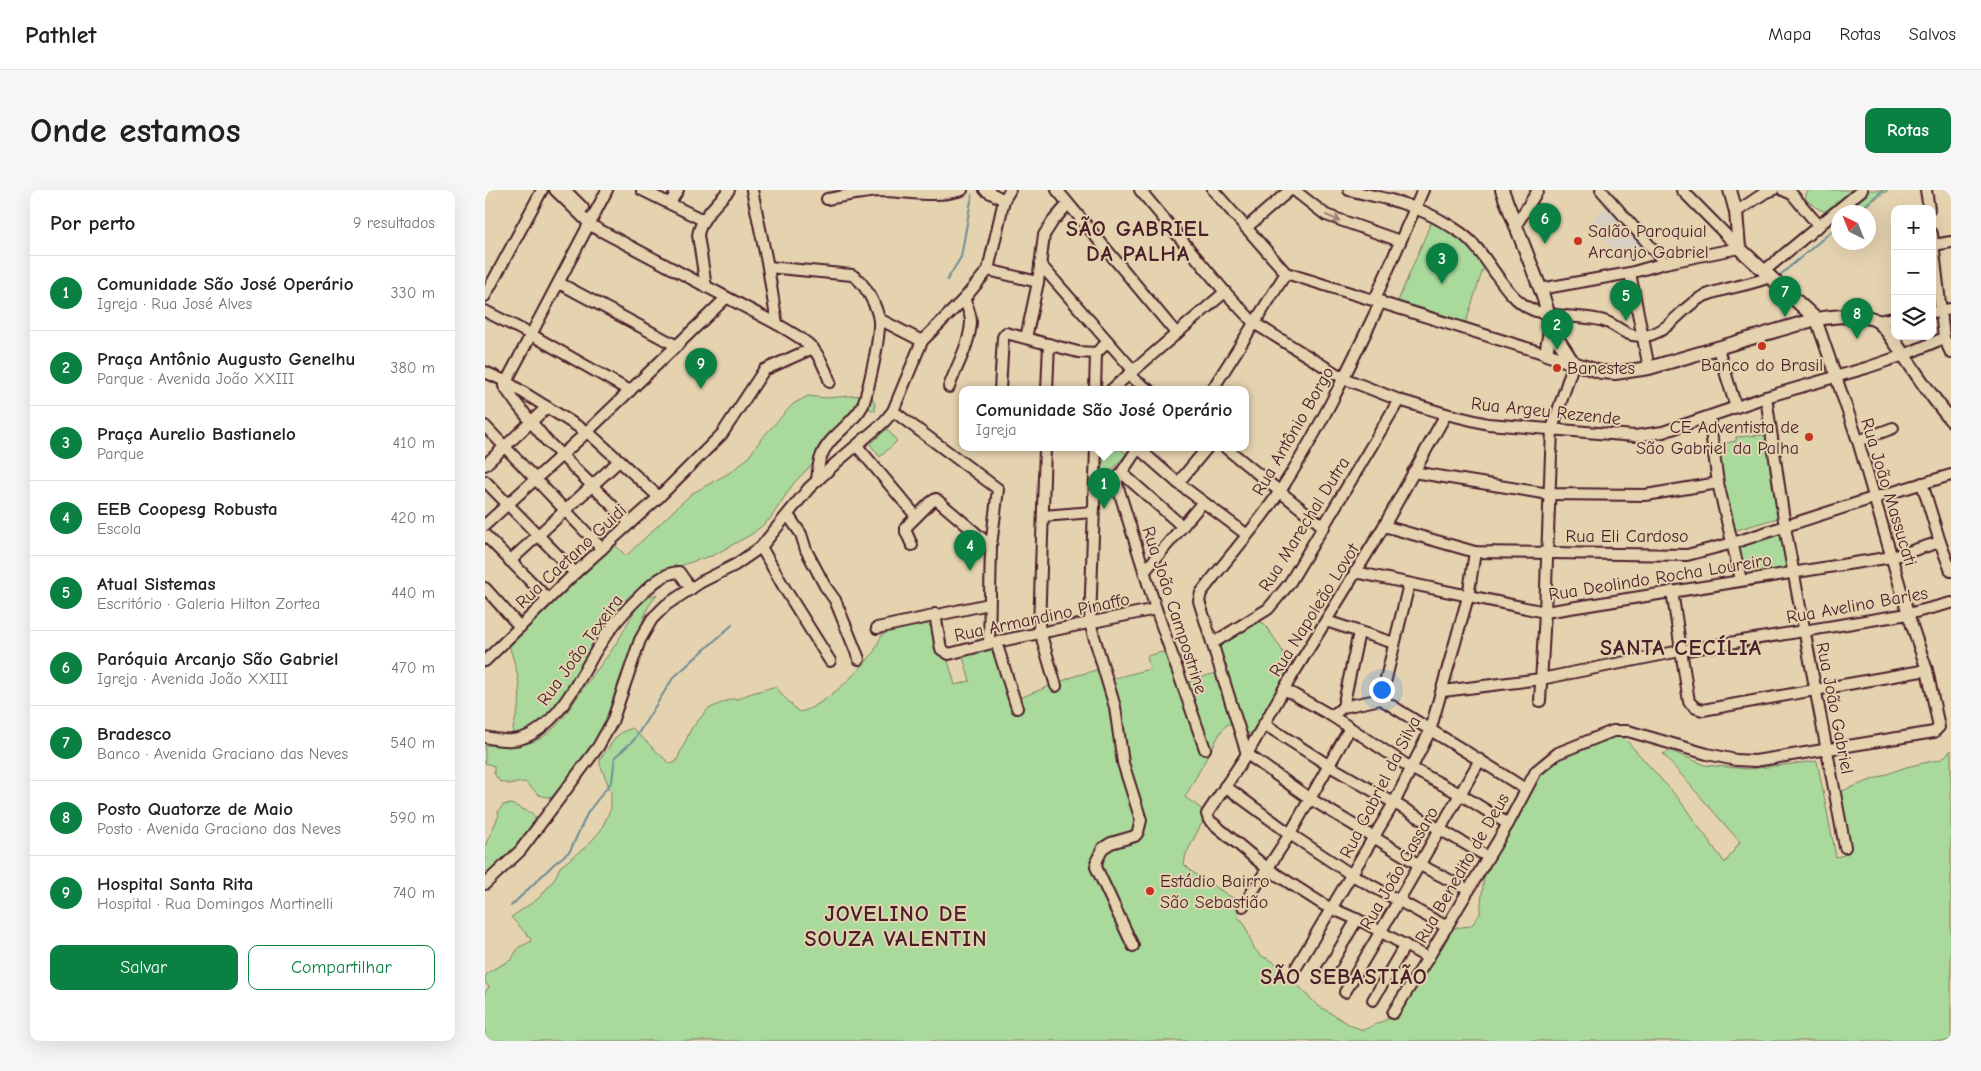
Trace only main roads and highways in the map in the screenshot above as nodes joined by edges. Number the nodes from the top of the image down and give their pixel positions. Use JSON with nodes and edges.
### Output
{"nodes":[{"id":1,"x":1502,"y":190,"type":"edge"},
{"id":2,"x":1730,"y":190,"type":"edge"},
{"id":3,"x":1549,"y":319,"type":"junction"},
{"id":4,"x":1817,"y":319,"type":"junction"},
{"id":5,"x":1573,"y":362,"type":"junction"},
{"id":6,"x":1951,"y":420,"type":"edge"}],
"edges":[{"from":1,"to":3,"type":"main road"},
{"from":2,"to":4,"type":"main road"},
{"from":3,"to":5,"type":"main road"},
{"from":3,"to":5,"type":"main road"},
{"from":4,"to":5,"type":"main road"},
{"from":4,"to":6,"type":"main road"}]}
